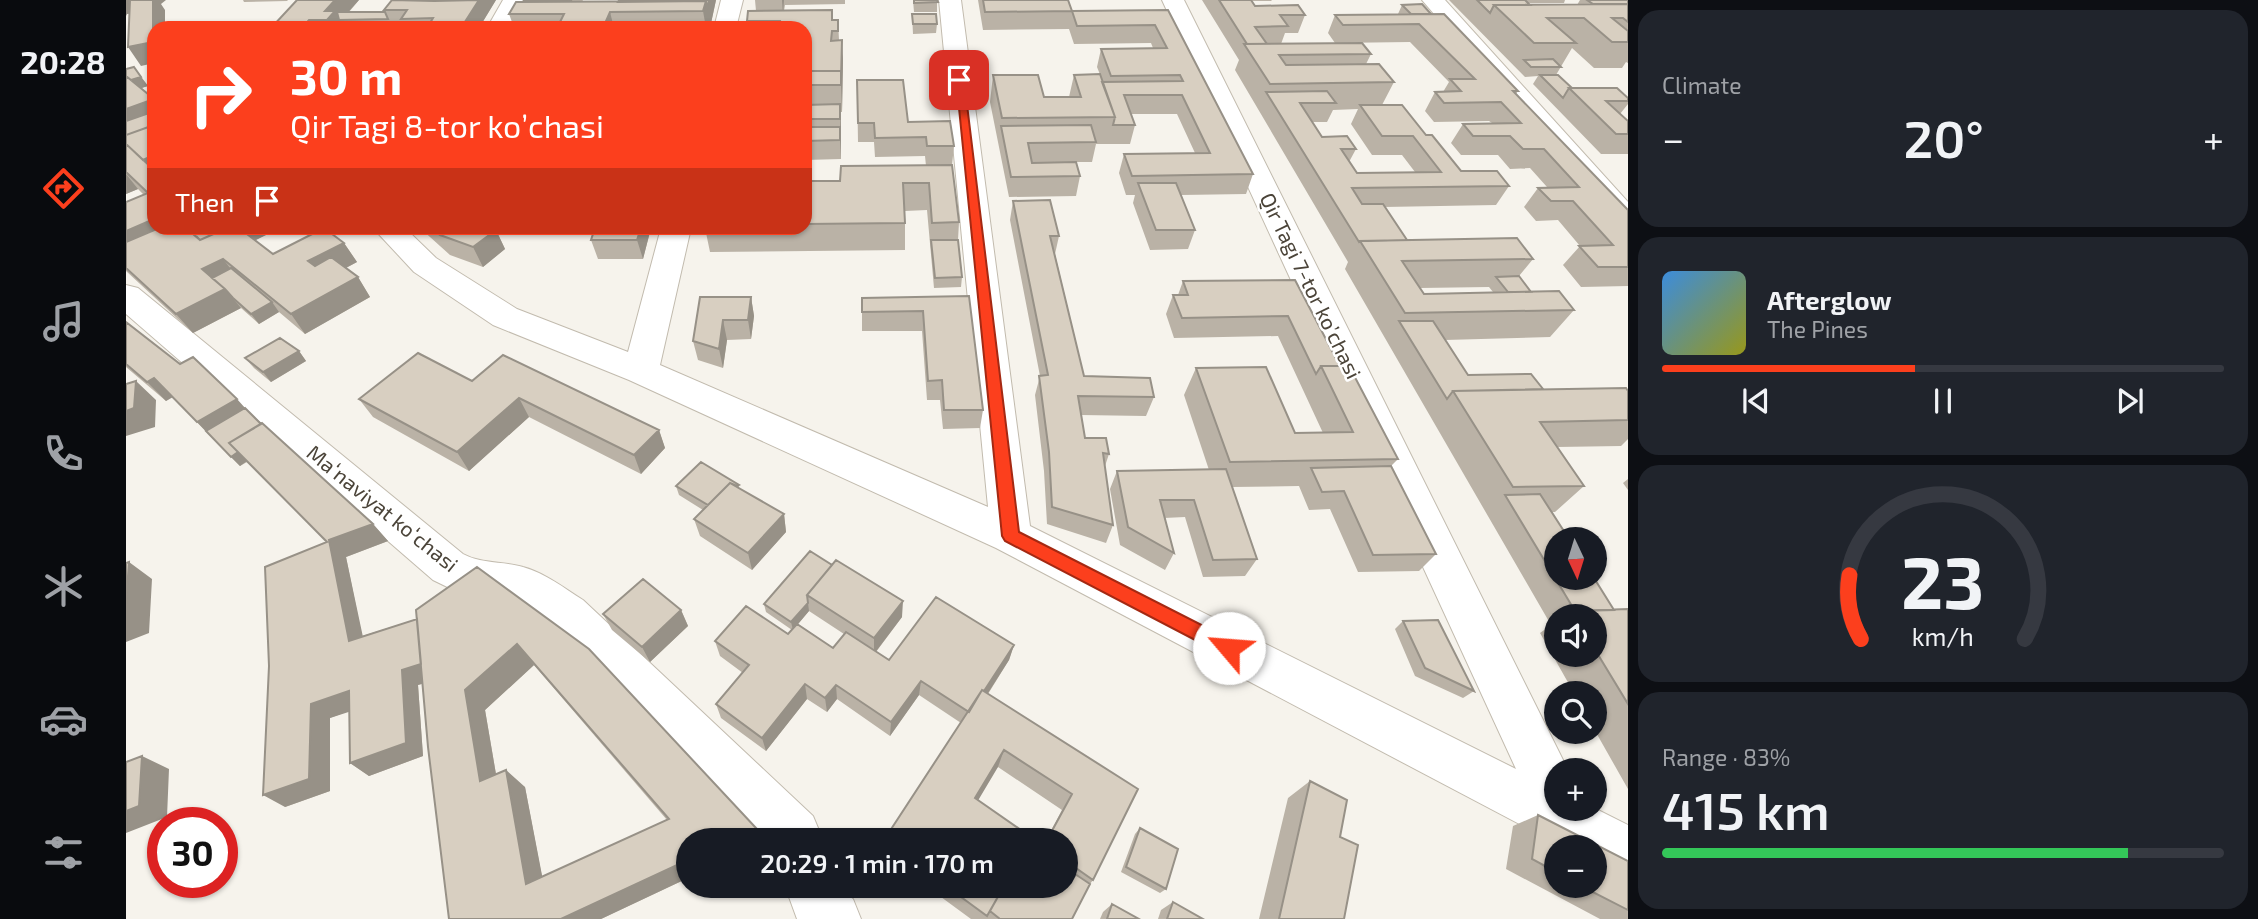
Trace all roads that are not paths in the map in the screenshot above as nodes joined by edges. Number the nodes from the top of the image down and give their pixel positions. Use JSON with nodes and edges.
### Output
{"nodes":[{"id":1,"x":514,"y":0,"type":"edge"},
{"id":2,"x":732,"y":0,"type":"edge"},
{"id":3,"x":950,"y":0,"type":"edge"},
{"id":4,"x":1173,"y":0,"type":"edge"},
{"id":5,"x":1433,"y":0,"type":"edge"},
{"id":6,"x":502,"y":21,"type":"edge"},
{"id":7,"x":727,"y":21,"type":"edge"},
{"id":8,"x":1628,"y":219,"type":"edge"},
{"id":9,"x":395,"y":235,"type":"edge"},
{"id":10,"x":674,"y":235,"type":"edge"},
{"id":11,"x":126,"y":296,"type":"edge"},
{"id":12,"x":641,"y":371,"type":"junction"},
{"id":13,"x":1011,"y":536,"type":"junction"},
{"id":14,"x":1544,"y":775,"type":"edge"},
{"id":15,"x":1544,"y":802,"type":"edge"},
{"id":16,"x":1578,"y":821,"type":"edge"},
{"id":17,"x":789,"y":828,"type":"edge"},
{"id":18,"x":1628,"y":853,"type":"edge"}],
"edges":[{"from":1,"to":6,"type":"street"},
{"from":2,"to":7,"type":"street"},
{"from":3,"to":13,"type":"street"},
{"from":4,"to":14,"type":"street","name":"Qir Tagi 7-tor koʼchasi"},
{"from":5,"to":8,"type":"street"},
{"from":9,"to":12,"type":"street"},
{"from":10,"to":12,"type":"street"},
{"from":11,"to":17,"type":"street","name":"Maʻnaviyat koʻchasi"},
{"from":12,"to":13,"type":"street"},
{"from":13,"to":15,"type":"street"},
{"from":16,"to":18,"type":"street"}]}
